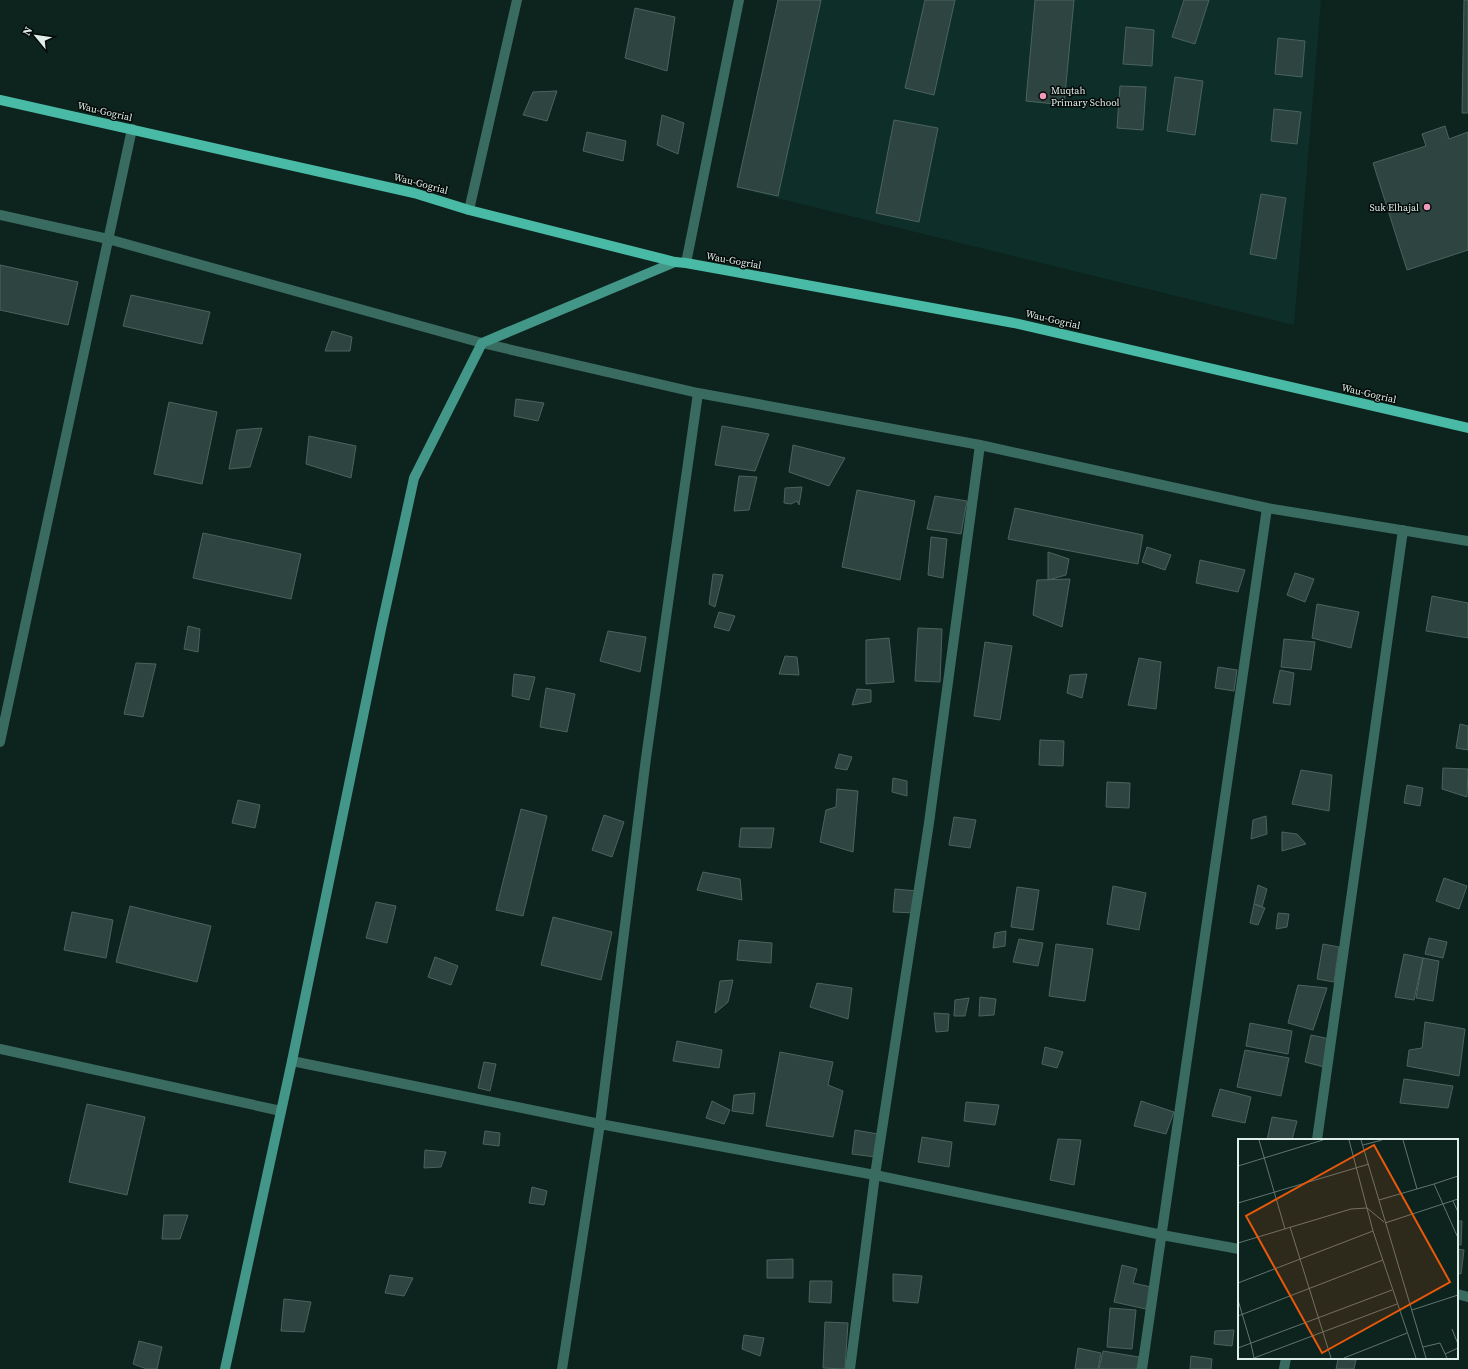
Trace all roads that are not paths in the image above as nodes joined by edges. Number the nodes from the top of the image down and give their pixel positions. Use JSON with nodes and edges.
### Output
{"nodes":[{"id":1,"x":517,"y":0,"type":"edge"},
{"id":2,"x":739,"y":0,"type":"edge"},
{"id":3,"x":0,"y":100,"type":"edge"},
{"id":4,"x":132,"y":129,"type":"junction"},
{"id":5,"x":469,"y":210,"type":"junction"},
{"id":6,"x":0,"y":215,"type":"edge"},
{"id":7,"x":108,"y":239,"type":"junction"},
{"id":8,"x":675,"y":262,"type":"junction"},
{"id":9,"x":686,"y":263,"type":"junction"},
{"id":10,"x":482,"y":343,"type":"junction"},
{"id":11,"x":698,"y":393,"type":"junction"},
{"id":12,"x":1468,"y":428,"type":"edge"},
{"id":13,"x":980,"y":445,"type":"junction"},
{"id":14,"x":1266,"y":508,"type":"junction"},
{"id":15,"x":1403,"y":530,"type":"junction"},
{"id":16,"x":1468,"y":541,"type":"edge"},
{"id":17,"x":0,"y":742,"type":"edge"},
{"id":18,"x":0,"y":1049,"type":"edge"},
{"id":19,"x":292,"y":1061,"type":"junction"},
{"id":20,"x":281,"y":1110,"type":"junction"},
{"id":21,"x":600,"y":1124,"type":"junction"},
{"id":22,"x":1317,"y":1139,"type":"edge"},
{"id":23,"x":875,"y":1175,"type":"junction"},
{"id":24,"x":1162,"y":1235,"type":"junction"},
{"id":25,"x":1238,"y":1249,"type":"edge"},
{"id":26,"x":1458,"y":1294,"type":"edge"},
{"id":27,"x":1468,"y":1297,"type":"edge"},
{"id":28,"x":1286,"y":1359,"type":"edge"},
{"id":29,"x":225,"y":1369,"type":"edge"},
{"id":30,"x":562,"y":1369,"type":"edge"},
{"id":31,"x":850,"y":1369,"type":"edge"},
{"id":32,"x":1142,"y":1369,"type":"edge"},
{"id":33,"x":1284,"y":1369,"type":"edge"}],
"edges":[{"from":1,"to":5,"type":"street"},
{"from":2,"to":9,"type":"street"},
{"from":3,"to":4,"type":"main road","name":"Wau-Gogrial"},
{"from":4,"to":5,"type":"main road","name":"Wau-Gogrial"},
{"from":4,"to":7,"type":"street"},
{"from":5,"to":8,"type":"main road","name":"Wau-Gogrial"},
{"from":6,"to":7,"type":"street"},
{"from":7,"to":10,"type":"street"},
{"from":7,"to":17,"type":"street"},
{"from":8,"to":9,"type":"main road","name":"Wau-Gogrial"},
{"from":8,"to":10,"type":"street"},
{"from":9,"to":12,"type":"main road","name":"Wau-Gogrial"},
{"from":10,"to":11,"type":"street"},
{"from":10,"to":19,"type":"street"},
{"from":11,"to":13,"type":"street"},
{"from":11,"to":21,"type":"street"},
{"from":13,"to":14,"type":"street"},
{"from":13,"to":23,"type":"street"},
{"from":14,"to":15,"type":"street"},
{"from":14,"to":24,"type":"street"},
{"from":15,"to":16,"type":"street"},
{"from":15,"to":22,"type":"street"},
{"from":18,"to":20,"type":"street"},
{"from":19,"to":20,"type":"street"},
{"from":19,"to":21,"type":"street"},
{"from":20,"to":29,"type":"street"},
{"from":21,"to":23,"type":"street"},
{"from":21,"to":30,"type":"street"},
{"from":23,"to":24,"type":"street"},
{"from":23,"to":31,"type":"street"},
{"from":24,"to":25,"type":"street"},
{"from":24,"to":32,"type":"street"},
{"from":26,"to":27,"type":"street"},
{"from":28,"to":33,"type":"street"}]}
